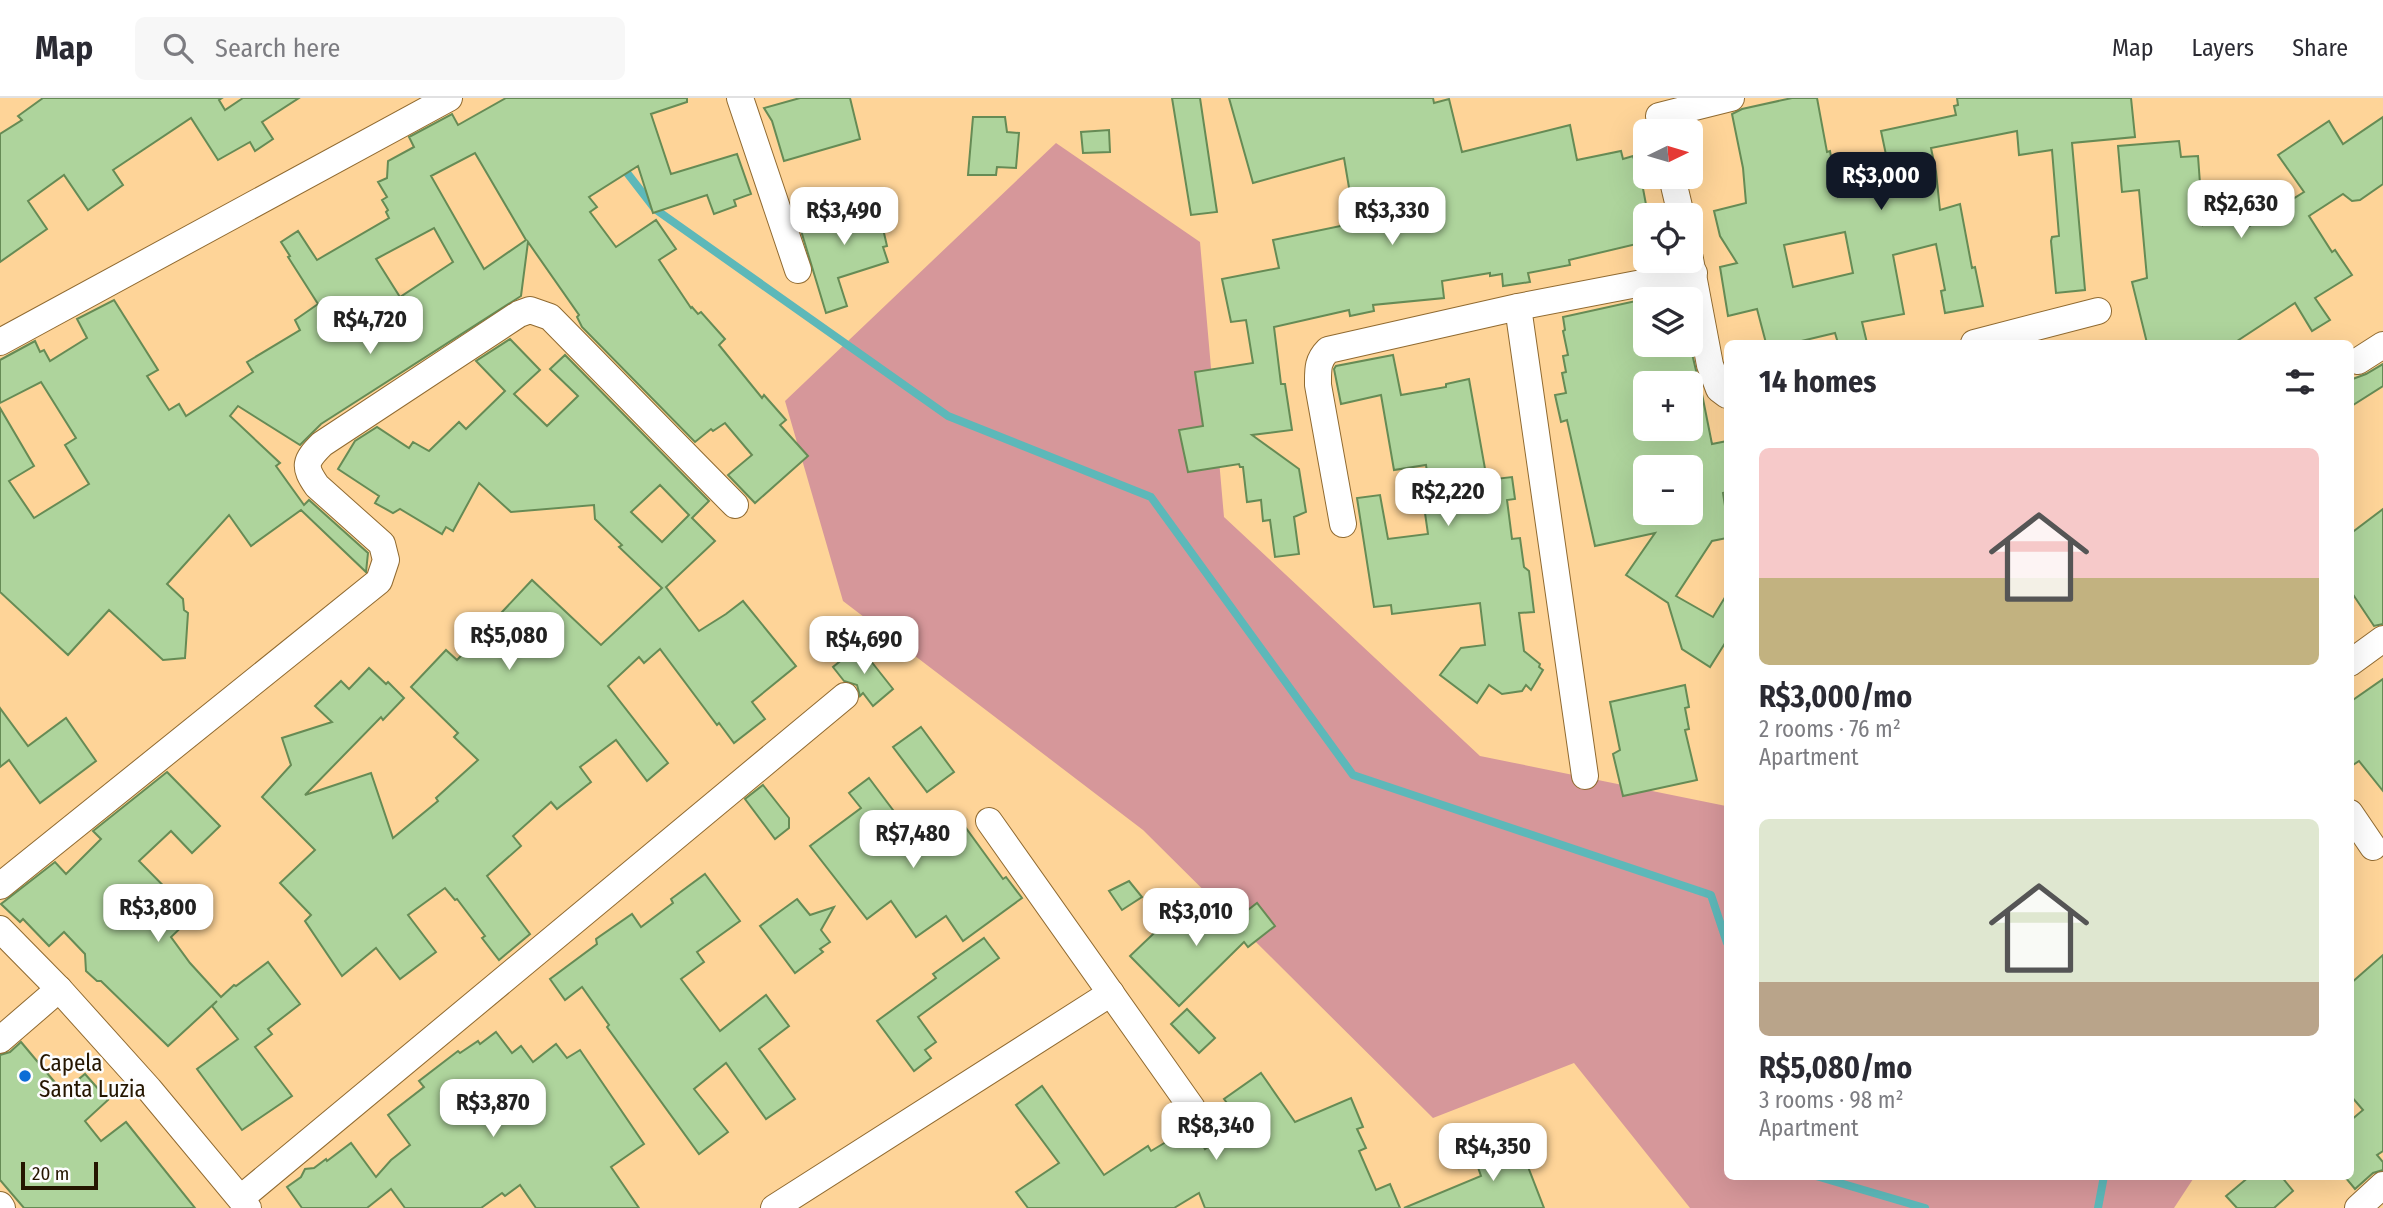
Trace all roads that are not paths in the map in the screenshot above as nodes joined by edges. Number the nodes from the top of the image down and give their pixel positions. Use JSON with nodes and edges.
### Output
{"nodes":[{"id":1,"x":449,"y":98,"type":"edge"},
{"id":2,"x":740,"y":98,"type":"edge"},
{"id":3,"x":1731,"y":98,"type":"edge"},
{"id":4,"x":1659,"y":115,"type":"edge"},
{"id":5,"x":798,"y":270,"type":"dead end"},
{"id":6,"x":1662,"y":273,"type":"edge"},
{"id":7,"x":1693,"y":273,"type":"edge"},
{"id":8,"x":1518,"y":307,"type":"junction"},
{"id":9,"x":2098,"y":311,"type":"dead end"},
{"id":10,"x":1986,"y":340,"type":"edge"},
{"id":11,"x":0,"y":342,"type":"edge"},
{"id":12,"x":2383,"y":345,"type":"edge"},
{"id":13,"x":2358,"y":361,"type":"dead end"},
{"id":14,"x":1724,"y":393,"type":"edge"},
{"id":15,"x":735,"y":505,"type":"dead end"},
{"id":16,"x":1343,"y":524,"type":"dead end"},
{"id":17,"x":2383,"y":639,"type":"edge"},
{"id":18,"x":2354,"y":660,"type":"edge"},
{"id":19,"x":845,"y":696,"type":"dead end"},
{"id":20,"x":1585,"y":776,"type":"dead end"},
{"id":21,"x":2354,"y":819,"type":"edge"},
{"id":22,"x":989,"y":821,"type":"dead end"},
{"id":23,"x":2373,"y":847,"type":"dead end"},
{"id":24,"x":0,"y":886,"type":"edge"},
{"id":25,"x":0,"y":929,"type":"edge"},
{"id":26,"x":59,"y":989,"type":"junction"},
{"id":27,"x":1111,"y":993,"type":"junction"},
{"id":28,"x":0,"y":1040,"type":"edge"},
{"id":29,"x":1192,"y":1108,"type":"dead end"},
{"id":30,"x":2383,"y":1185,"type":"edge"},
{"id":31,"x":245,"y":1203,"type":"edge"},
{"id":32,"x":774,"y":1208,"type":"edge"},
{"id":33,"x":2358,"y":1208,"type":"edge"}],
"edges":[{"from":1,"to":11,"type":"street"},
{"from":2,"to":5,"type":"street"},
{"from":3,"to":4,"type":"street"},
{"from":6,"to":8,"type":"street"},
{"from":7,"to":14,"type":"street"},
{"from":8,"to":16,"type":"street"},
{"from":8,"to":20,"type":"street"},
{"from":9,"to":10,"type":"street"},
{"from":12,"to":13,"type":"street"},
{"from":15,"to":24,"type":"street"},
{"from":17,"to":18,"type":"street"},
{"from":19,"to":31,"type":"street"},
{"from":21,"to":23,"type":"street"},
{"from":22,"to":27,"type":"street"},
{"from":25,"to":26,"type":"street"},
{"from":26,"to":28,"type":"street"},
{"from":26,"to":31,"type":"street"},
{"from":27,"to":29,"type":"street"},
{"from":27,"to":32,"type":"street"},
{"from":30,"to":33,"type":"street"}]}
